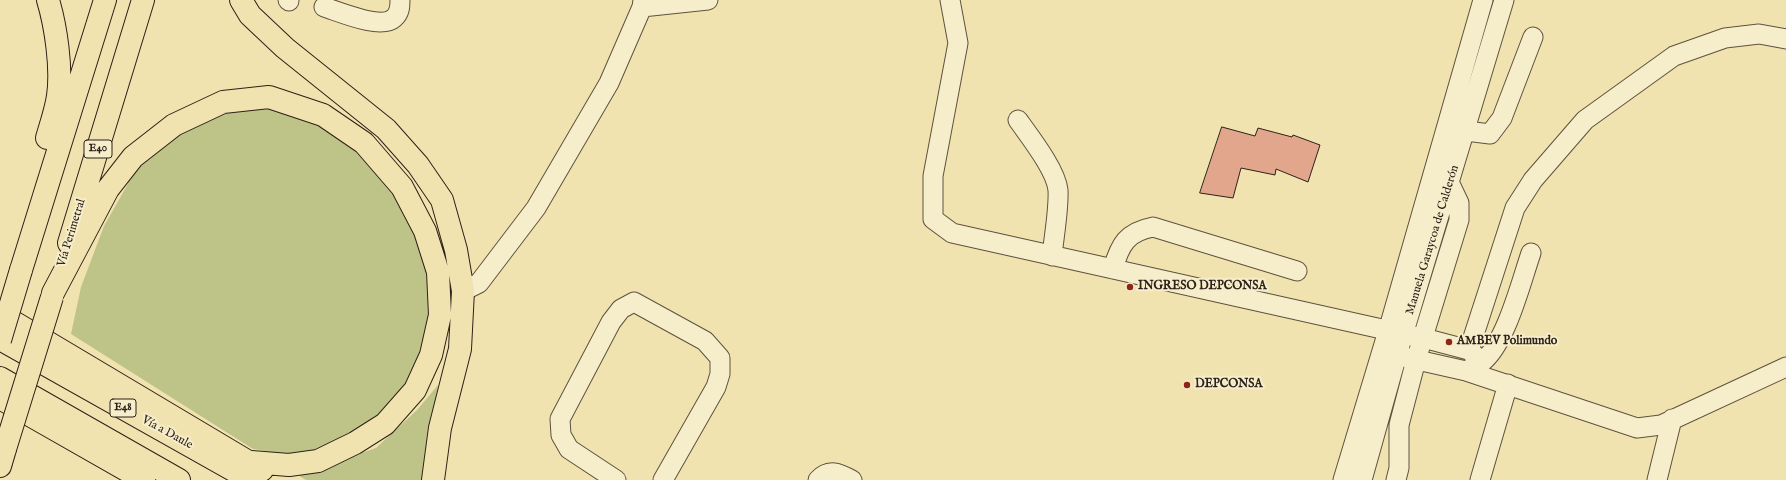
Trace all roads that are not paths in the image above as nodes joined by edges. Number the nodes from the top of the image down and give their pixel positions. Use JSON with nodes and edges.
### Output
{"nodes":[{"id":1,"x":48,"y":0,"type":"edge"},
{"id":2,"x":105,"y":0,"type":"edge"},
{"id":3,"x":143,"y":0,"type":"edge"},
{"id":4,"x":241,"y":0,"type":"edge"},
{"id":5,"x":400,"y":0,"type":"edge"},
{"id":6,"x":708,"y":0,"type":"edge"},
{"id":7,"x":950,"y":0,"type":"edge"},
{"id":8,"x":1483,"y":0,"type":"edge"},
{"id":9,"x":1504,"y":0,"type":"edge"},
{"id":10,"x":642,"y":3,"type":"edge"},
{"id":11,"x":324,"y":7,"type":"dead end"},
{"id":12,"x":1533,"y":37,"type":"dead end"},
{"id":13,"x":1786,"y":38,"type":"edge"},
{"id":14,"x":1018,"y":120,"type":"dead end"},
{"id":15,"x":1466,"y":131,"type":"junction"},
{"id":16,"x":1450,"y":184,"type":"junction"},
{"id":17,"x":1531,"y":253,"type":"dead end"},
{"id":18,"x":1052,"y":256,"type":"junction"},
{"id":19,"x":23,"y":264,"type":"junction"},
{"id":20,"x":1113,"y":269,"type":"junction"},
{"id":21,"x":1297,"y":271,"type":"dead end"},
{"id":22,"x":463,"y":291,"type":"junction"},
{"id":23,"x":53,"y":295,"type":"junction"},
{"id":24,"x":0,"y":314,"type":"edge"},
{"id":25,"x":1396,"y":333,"type":"junction"},
{"id":26,"x":1423,"y":338,"type":"junction"},
{"id":27,"x":0,"y":339,"type":"edge"},
{"id":28,"x":1397,"y":355,"type":"junction"},
{"id":29,"x":1475,"y":356,"type":"junction"},
{"id":30,"x":1416,"y":360,"type":"junction"},
{"id":31,"x":1786,"y":367,"type":"edge"},
{"id":32,"x":1466,"y":372,"type":"junction"},
{"id":33,"x":0,"y":378,"type":"edge"},
{"id":34,"x":1508,"y":384,"type":"junction"},
{"id":35,"x":0,"y":398,"type":"edge"},
{"id":36,"x":1672,"y":419,"type":"junction"},
{"id":37,"x":3,"y":457,"type":"edge"},
{"id":38,"x":251,"y":471,"type":"edge"},
{"id":39,"x":144,"y":480,"type":"edge"},
{"id":40,"x":179,"y":480,"type":"edge"},
{"id":41,"x":279,"y":480,"type":"edge"},
{"id":42,"x":433,"y":480,"type":"edge"},
{"id":43,"x":616,"y":480,"type":"edge"},
{"id":44,"x":663,"y":480,"type":"edge"},
{"id":45,"x":818,"y":480,"type":"edge"},
{"id":46,"x":852,"y":480,"type":"edge"},
{"id":47,"x":1343,"y":480,"type":"edge"},
{"id":48,"x":1362,"y":480,"type":"edge"},
{"id":49,"x":1396,"y":480,"type":"edge"},
{"id":50,"x":1480,"y":480,"type":"edge"},
{"id":51,"x":1658,"y":480,"type":"edge"}],
"edges":[{"from":1,"to":19,"type":"highway"},
{"from":2,"to":19,"type":"highway"},
{"from":3,"to":23,"type":"highway","name":"Vía Perimetral","number":"E40"},
{"from":4,"to":22,"type":"highway"},
{"from":5,"to":11,"type":"street"},
{"from":6,"to":10,"type":"street"},
{"from":7,"to":18,"type":"street"},
{"from":8,"to":25,"type":"street","name":"Manuela Garaycoa de Calderón"},
{"from":9,"to":15,"type":"street","name":"Manuela Garaycoa de Calderón"},
{"from":10,"to":22,"type":"street"},
{"from":12,"to":15,"type":"street"},
{"from":13,"to":29,"type":"street"},
{"from":14,"to":18,"type":"street"},
{"from":15,"to":16,"type":"street","name":"Manuela Garaycoa de Calderón"},
{"from":16,"to":25,"type":"street","name":"Manuela Garaycoa de Calderón"},
{"from":16,"to":26,"type":"street"},
{"from":17,"to":29,"type":"street"},
{"from":18,"to":20,"type":"street"},
{"from":19,"to":27,"type":"highway","bridge":true},
{"from":20,"to":21,"type":"street"},
{"from":20,"to":25,"type":"street"},
{"from":22,"to":42,"type":"highway"},
{"from":23,"to":37,"type":"highway","name":"Vía Perimetral","number":"E40","bridge":true},
{"from":23,"to":38,"type":"highway"},
{"from":24,"to":38,"type":"highway"},
{"from":25,"to":26,"type":"street"},
{"from":25,"to":28,"type":"street","name":"Manuela Garaycoa de Calderón"},
{"from":25,"to":47,"type":"street","name":"Manuela Garaycoa de Calderón"},
{"from":26,"to":29,"type":"street"},
{"from":26,"to":30,"type":"street"},
{"from":27,"to":38,"type":"highway","name":"Vía a Daule","number":"E48"},
{"from":28,"to":30,"type":"street"},
{"from":28,"to":48,"type":"street","name":"Manuela Garaycoa de Calderón"},
{"from":29,"to":32,"type":"street"},
{"from":30,"to":32,"type":"street"},
{"from":30,"to":49,"type":"street"},
{"from":31,"to":36,"type":"street"},
{"from":32,"to":34,"type":"street"},
{"from":33,"to":40,"type":"highway"},
{"from":34,"to":36,"type":"street"},
{"from":34,"to":50,"type":"street"},
{"from":35,"to":39,"type":"highway"},
{"from":36,"to":51,"type":"street"},
{"from":38,"to":41,"type":"highway"},
{"from":43,"to":44,"type":"street"},
{"from":45,"to":46,"type":"street"}]}
